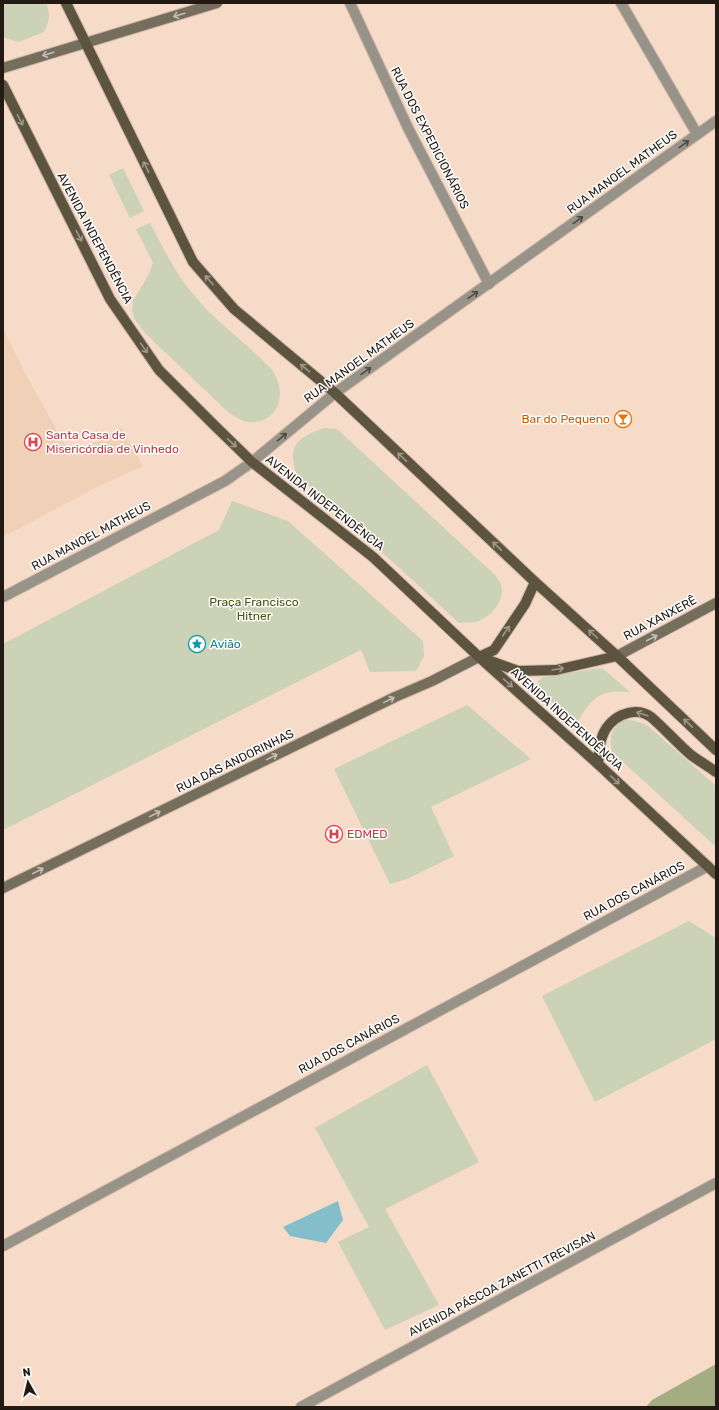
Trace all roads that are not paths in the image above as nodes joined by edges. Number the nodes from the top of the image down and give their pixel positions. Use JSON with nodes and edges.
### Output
{"nodes":[{"id":1,"x":66,"y":3,"type":"edge"},
{"id":2,"x":217,"y":3,"type":"edge"},
{"id":3,"x":350,"y":3,"type":"edge"},
{"id":4,"x":621,"y":3,"type":"edge"},
{"id":5,"x":86,"y":43,"type":"junction"},
{"id":6,"x":3,"y":68,"type":"edge"},
{"id":7,"x":3,"y":85,"type":"edge"},
{"id":8,"x":716,"y":121,"type":"edge"},
{"id":9,"x":697,"y":134,"type":"junction"},
{"id":10,"x":489,"y":284,"type":"junction"},
{"id":11,"x":335,"y":393,"type":"junction"},
{"id":12,"x":252,"y":462,"type":"junction"},
{"id":13,"x":535,"y":582,"type":"junction"},
{"id":14,"x":3,"y":597,"type":"edge"},
{"id":15,"x":716,"y":603,"type":"edge"},
{"id":16,"x":617,"y":656,"type":"junction"},
{"id":17,"x":479,"y":657,"type":"junction"},
{"id":18,"x":716,"y":750,"type":"edge"},
{"id":19,"x":598,"y":764,"type":"junction"},
{"id":20,"x":716,"y":772,"type":"edge"},
{"id":21,"x":708,"y":866,"type":"junction"},
{"id":22,"x":716,"y":874,"type":"edge"},
{"id":23,"x":3,"y":888,"type":"edge"},
{"id":24,"x":716,"y":1183,"type":"edge"},
{"id":25,"x":3,"y":1246,"type":"edge"},
{"id":26,"x":301,"y":1407,"type":"edge"}],
"edges":[{"from":1,"to":5,"type":"main road"},
{"from":2,"to":5,"type":"main road","one_way":true},
{"from":3,"to":10,"type":"street","name":"RUA DOS EXPEDICIONÁRIOS"},
{"from":4,"to":9,"type":"street"},
{"from":5,"to":6,"type":"main road","one_way":true},
{"from":11,"to":5,"type":"main road","one_way":true},
{"from":7,"to":12,"type":"main road","name":"AVENIDA INDEPENDÊNCIA","one_way":true},
{"from":8,"to":9,"type":"street","name":"RUA MANOEL MATHEUS"},
{"from":10,"to":9,"type":"street","name":"RUA MANOEL MATHEUS","one_way":true},
{"from":11,"to":10,"type":"street","name":"RUA MANOEL MATHEUS","one_way":true},
{"from":12,"to":11,"type":"street","name":"RUA MANOEL MATHEUS","one_way":true},
{"from":13,"to":11,"type":"main road","one_way":true},
{"from":12,"to":14,"type":"street","name":"RUA MANOEL MATHEUS"},
{"from":12,"to":17,"type":"main road","name":"AVENIDA INDEPENDÊNCIA"},
{"from":16,"to":13,"type":"main road","one_way":true},
{"from":17,"to":13,"type":"main road","one_way":true},
{"from":16,"to":15,"type":"main road","name":"RUA XANXERÊ","one_way":true},
{"from":17,"to":16,"type":"main road","one_way":true},
{"from":18,"to":16,"type":"main road","one_way":true},
{"from":17,"to":19,"type":"main road","name":"AVENIDA INDEPENDÊNCIA","one_way":true},
{"from":23,"to":17,"type":"main road","name":"RUA DAS ANDORINHAS","one_way":true},
{"from":20,"to":19,"type":"main road","one_way":true},
{"from":19,"to":21,"type":"main road","name":"AVENIDA INDEPENDÊNCIA","one_way":true},
{"from":21,"to":22,"type":"main road","name":"AVENIDA INDEPENDÊNCIA"},
{"from":21,"to":25,"type":"street","name":"RUA DOS CANÁRIOS"},
{"from":24,"to":26,"type":"street","name":"AVENIDA PÁSCOA ZANETTI TREVISAN"}]}
